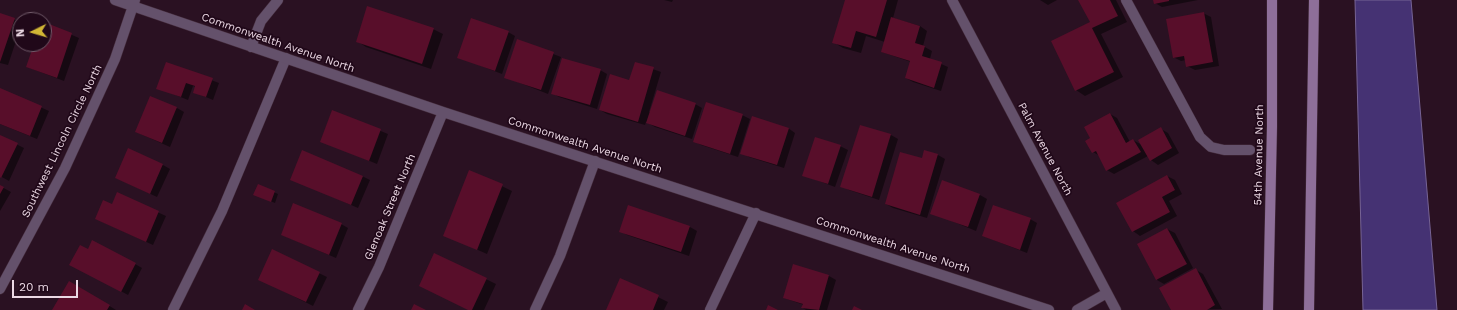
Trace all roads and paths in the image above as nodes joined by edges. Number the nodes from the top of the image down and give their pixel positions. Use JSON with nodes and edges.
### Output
{"nodes":[{"id":1,"x":115,"y":0,"type":"edge"},
{"id":2,"x":278,"y":0,"type":"edge"},
{"id":3,"x":952,"y":0,"type":"edge"},
{"id":4,"x":1126,"y":0,"type":"edge"},
{"id":5,"x":1272,"y":0,"type":"edge"},
{"id":6,"x":1314,"y":0,"type":"edge"},
{"id":7,"x":134,"y":3,"type":"edge"},
{"id":8,"x":251,"y":47,"type":"junction"},
{"id":9,"x":286,"y":58,"type":"junction"},
{"id":10,"x":443,"y":112,"type":"junction"},
{"id":11,"x":1250,"y":150,"type":"dead end"},
{"id":12,"x":595,"y":161,"type":"junction"},
{"id":13,"x":756,"y":213,"type":"junction"},
{"id":14,"x":0,"y":289,"type":"edge"},
{"id":15,"x":1107,"y":293,"type":"junction"},
{"id":16,"x":173,"y":310,"type":"edge"},
{"id":17,"x":358,"y":310,"type":"edge"},
{"id":18,"x":534,"y":310,"type":"edge"},
{"id":19,"x":710,"y":310,"type":"edge"},
{"id":20,"x":1049,"y":310,"type":"edge"},
{"id":21,"x":1077,"y":310,"type":"edge"},
{"id":22,"x":1116,"y":310,"type":"edge"},
{"id":23,"x":1268,"y":310,"type":"edge"},
{"id":24,"x":1309,"y":310,"type":"edge"}],
"edges":[{"from":1,"to":7,"type":"street","name":"Commonwealth Avenue North"},
{"from":2,"to":8,"type":"street"},
{"from":3,"to":15,"type":"street","name":"Palm Avenue North"},
{"from":4,"to":11,"type":"street"},
{"from":5,"to":23,"type":"main road","name":"54th Avenue North"},
{"from":6,"to":24,"type":"main road"},
{"from":7,"to":8,"type":"street","name":"Commonwealth Avenue North"},
{"from":7,"to":14,"type":"street","name":"Southwest Lincoln Circle North"},
{"from":8,"to":9,"type":"street","name":"Commonwealth Avenue North"},
{"from":9,"to":10,"type":"street","name":"Commonwealth Avenue North"},
{"from":9,"to":16,"type":"street"},
{"from":10,"to":12,"type":"street","name":"Commonwealth Avenue North"},
{"from":10,"to":17,"type":"street","name":"Glenoak Street North"},
{"from":12,"to":13,"type":"street","name":"Commonwealth Avenue North"},
{"from":12,"to":18,"type":"street"},
{"from":13,"to":19,"type":"street"},
{"from":13,"to":20,"type":"street","name":"Commonwealth Avenue North"},
{"from":15,"to":21,"type":"street"},
{"from":15,"to":22,"type":"street","name":"Palm Avenue North"}]}
